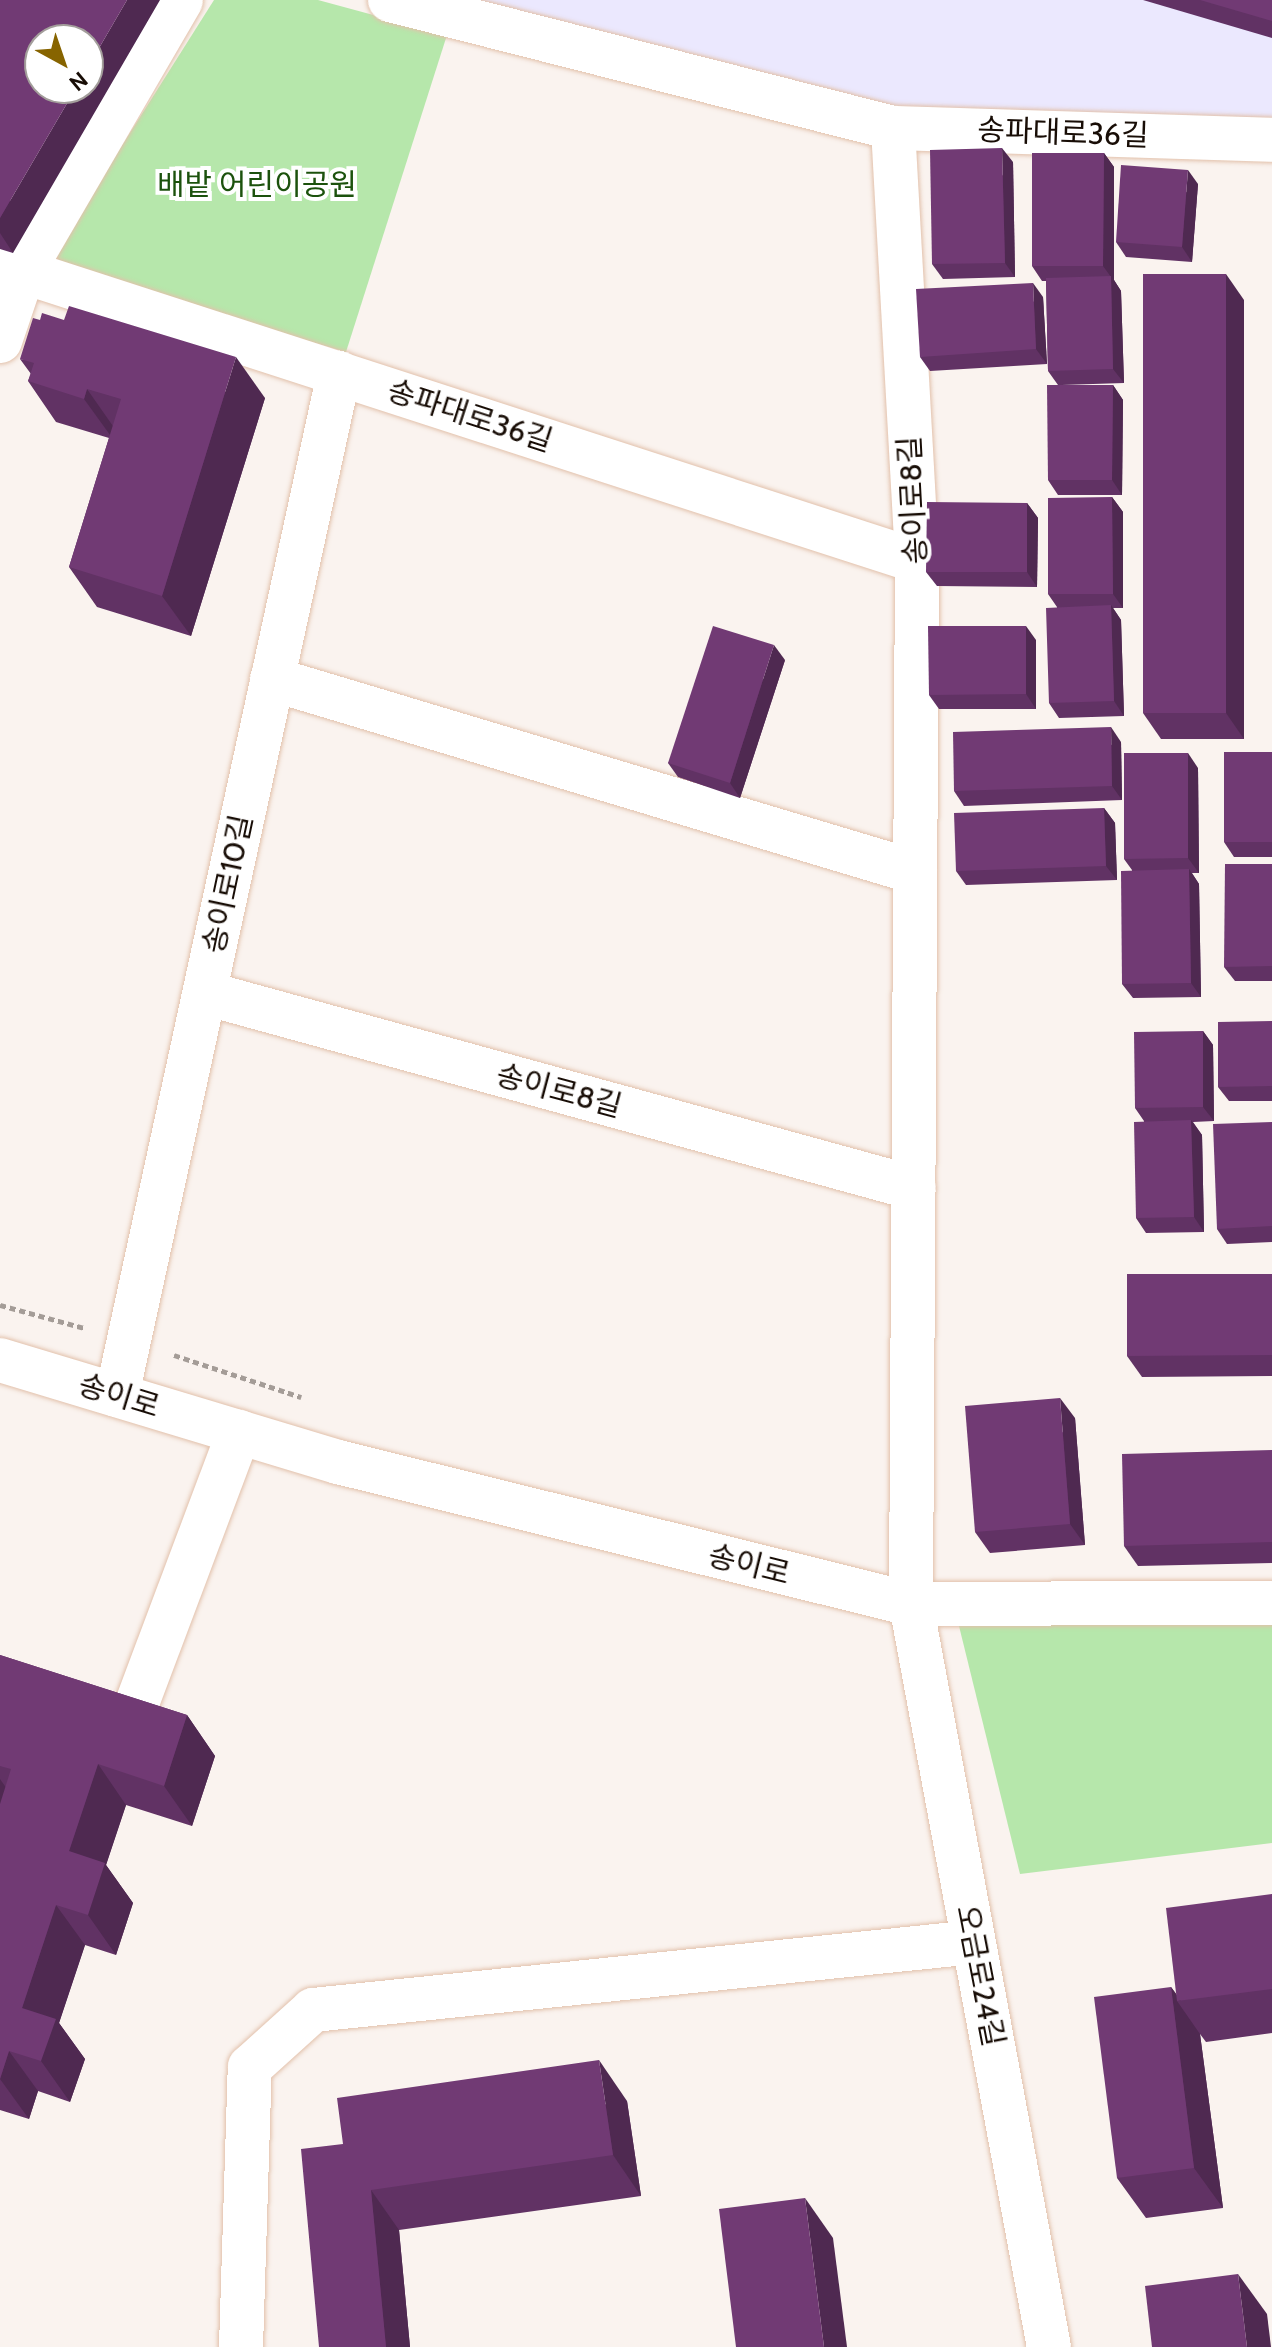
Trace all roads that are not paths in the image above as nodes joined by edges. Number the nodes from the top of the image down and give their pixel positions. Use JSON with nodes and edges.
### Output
{"nodes":[{"id":1,"x":181,"y":0,"type":"edge"},
{"id":2,"x":390,"y":0,"type":"edge"},
{"id":3,"x":893,"y":128,"type":"junction"},
{"id":4,"x":1272,"y":140,"type":"edge"},
{"id":5,"x":12,"y":267,"type":"edge"},
{"id":6,"x":0,"y":341,"type":"edge"},
{"id":7,"x":339,"y":373,"type":"junction"},
{"id":8,"x":917,"y":561,"type":"junction"},
{"id":9,"x":272,"y":679,"type":"junction"},
{"id":10,"x":915,"y":872,"type":"junction"},
{"id":11,"x":205,"y":993,"type":"junction"},
{"id":12,"x":914,"y":1188,"type":"junction"},
{"id":13,"x":0,"y":1360,"type":"edge"},
{"id":14,"x":117,"y":1395,"type":"junction"},
{"id":15,"x":239,"y":1432,"type":"junction"},
{"id":16,"x":1272,"y":1603,"type":"edge"},
{"id":17,"x":911,"y":1604,"type":"junction"},
{"id":18,"x":136,"y":1706,"type":"edge"},
{"id":19,"x":974,"y":1942,"type":"junction"},
{"id":20,"x":241,"y":2347,"type":"edge"},
{"id":21,"x":1049,"y":2347,"type":"edge"}],
"edges":[{"from":1,"to":5,"type":"street"},
{"from":2,"to":3,"type":"street","name":"송파대로36길"},
{"from":3,"to":4,"type":"street","name":"송파대로36길"},
{"from":3,"to":8,"type":"street","name":"송이로8길"},
{"from":5,"to":6,"type":"street"},
{"from":5,"to":7,"type":"street","name":"송파대로36길"},
{"from":7,"to":8,"type":"street","name":"송파대로36길"},
{"from":7,"to":9,"type":"street","name":"송이로10길"},
{"from":8,"to":10,"type":"street","name":"송이로8길"},
{"from":9,"to":10,"type":"street"},
{"from":9,"to":11,"type":"street","name":"송이로10길"},
{"from":10,"to":12,"type":"street","name":"송이로8길"},
{"from":11,"to":12,"type":"street","name":"송이로8길"},
{"from":11,"to":14,"type":"street","name":"송이로10길"},
{"from":12,"to":17,"type":"street","name":"송이로8길"},
{"from":13,"to":14,"type":"street","name":"송이로"},
{"from":14,"to":15,"type":"street","name":"송이로"},
{"from":15,"to":17,"type":"street","name":"송이로"},
{"from":15,"to":18,"type":"street"},
{"from":16,"to":17,"type":"street","name":"송이로"},
{"from":17,"to":19,"type":"street","name":"오금로24길"},
{"from":19,"to":20,"type":"street"},
{"from":19,"to":21,"type":"street","name":"오금로24길"}]}
